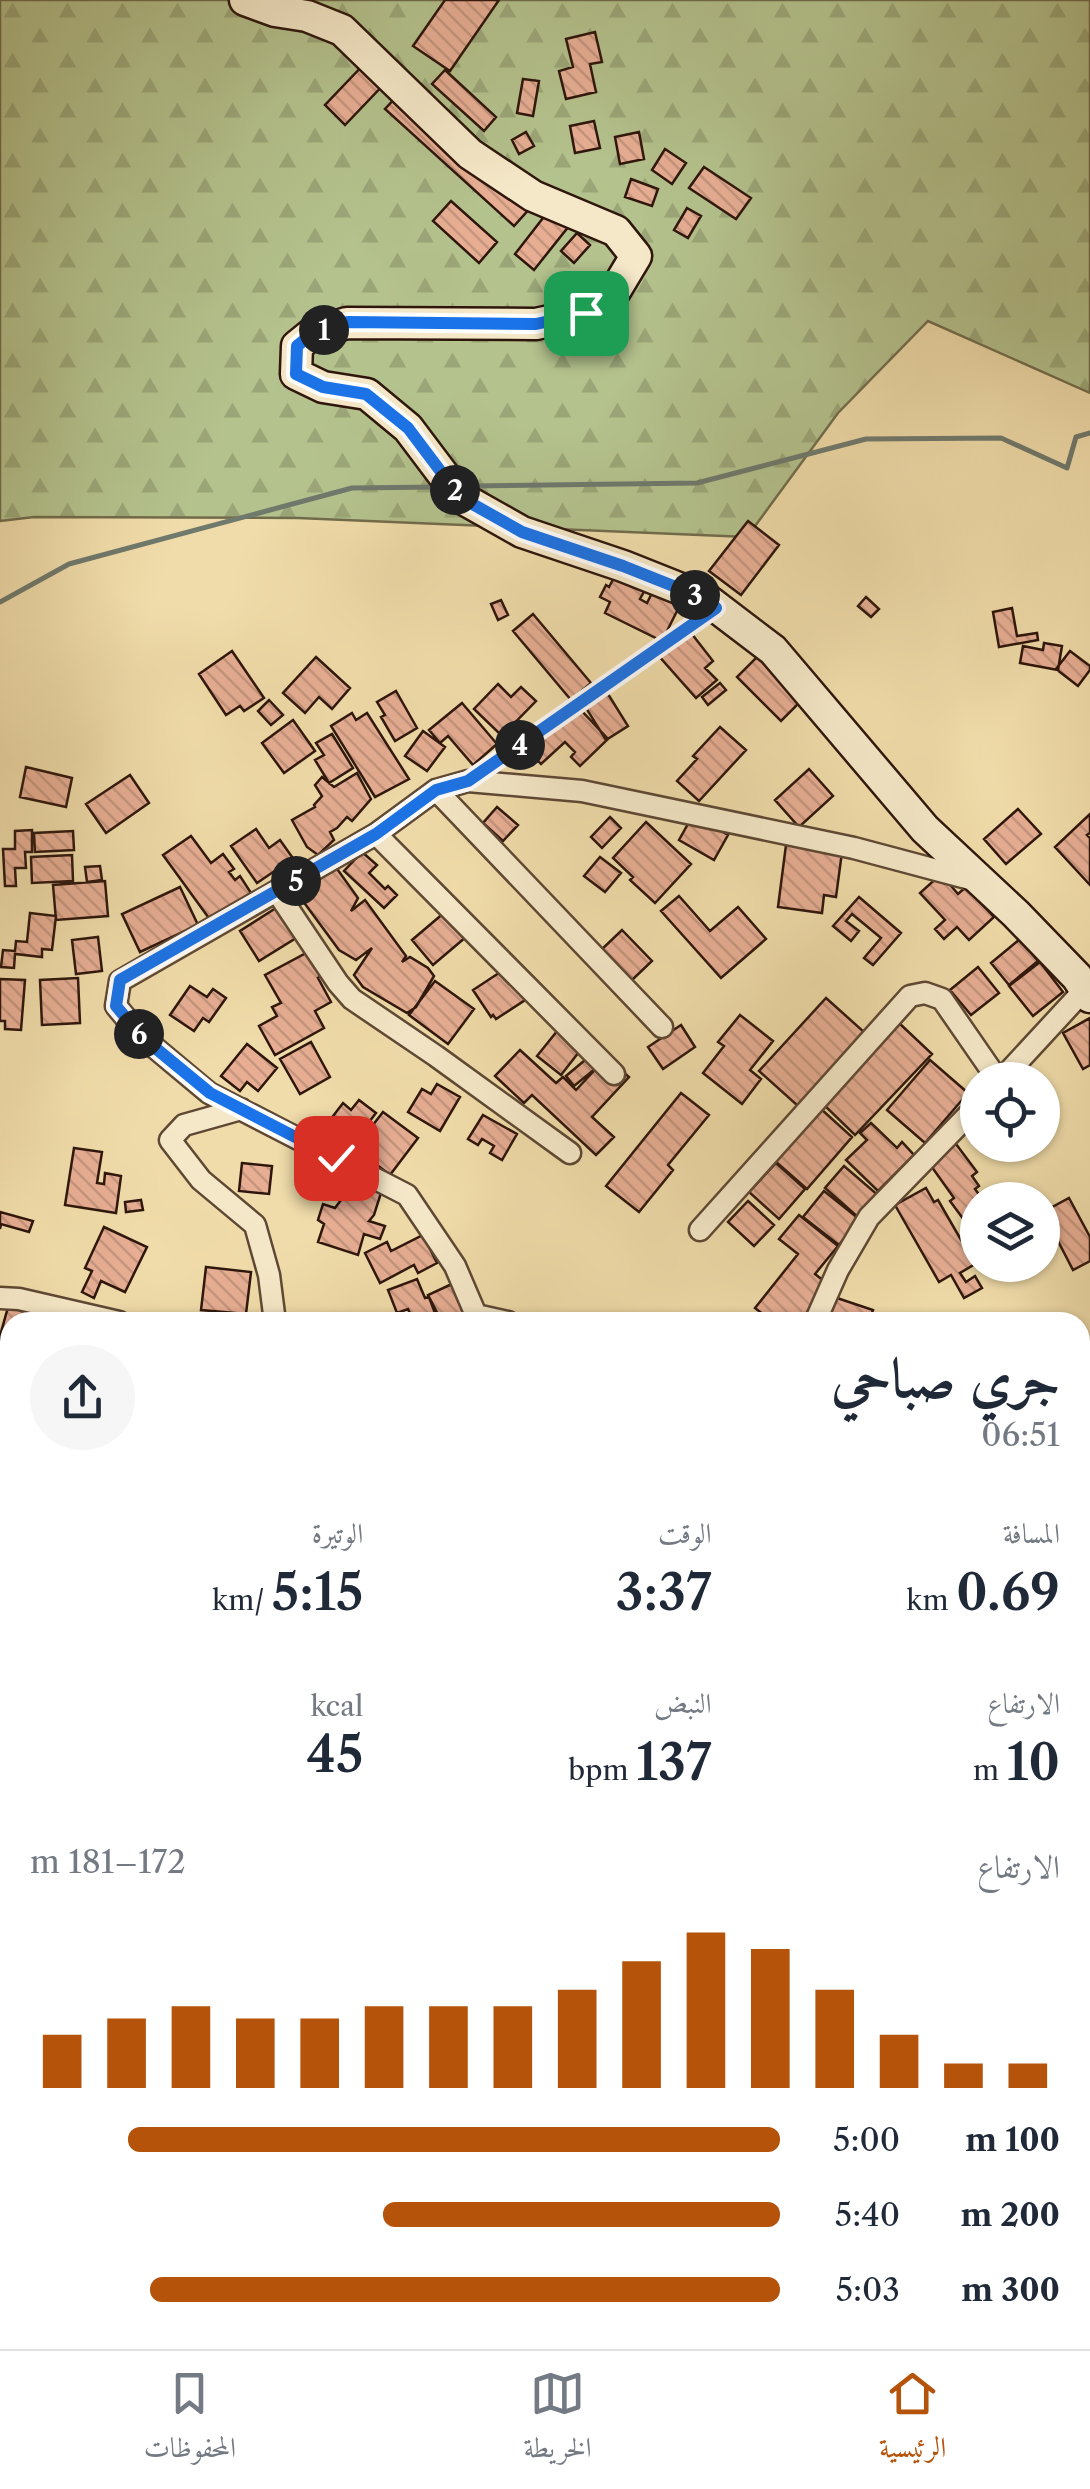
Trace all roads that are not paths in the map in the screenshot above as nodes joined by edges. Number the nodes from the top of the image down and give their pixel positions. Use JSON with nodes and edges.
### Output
{"nodes":[{"id":1,"x":245,"y":0,"type":"edge"},
{"id":2,"x":716,"y":608,"type":"junction"},
{"id":3,"x":468,"y":781,"type":"junction"},
{"id":4,"x":436,"y":790,"type":"junction"},
{"id":5,"x":376,"y":834,"type":"junction"},
{"id":6,"x":981,"y":882,"type":"junction"},
{"id":7,"x":276,"y":892,"type":"junction"},
{"id":8,"x":1088,"y":993,"type":"edge"},
{"id":9,"x":662,"y":1026,"type":"dead end"},
{"id":10,"x":986,"y":1062,"type":"edge"},
{"id":11,"x":1017,"y":1062,"type":"edge"},
{"id":12,"x":614,"y":1074,"type":"dead end"},
{"id":13,"x":241,"y":1108,"type":"junction"},
{"id":14,"x":960,"y":1123,"type":"edge"},
{"id":15,"x":570,"y":1153,"type":"dead end"},
{"id":16,"x":700,"y":1230,"type":"dead end"},
{"id":17,"x":0,"y":1298,"type":"edge"},
{"id":18,"x":53,"y":1312,"type":"edge"},
{"id":19,"x":274,"y":1312,"type":"edge"},
{"id":20,"x":476,"y":1312,"type":"edge"},
{"id":21,"x":819,"y":1312,"type":"edge"}],
"edges":[{"from":1,"to":2,"type":"street"},
{"from":2,"to":3,"type":"lane"},
{"from":2,"to":6,"type":"street"},
{"from":3,"to":4,"type":"street"},
{"from":3,"to":6,"type":"street"},
{"from":4,"to":5,"type":"street"},
{"from":4,"to":9,"type":"street"},
{"from":5,"to":7,"type":"street"},
{"from":5,"to":12,"type":"street"},
{"from":6,"to":8,"type":"street"},
{"from":7,"to":13,"type":"street"},
{"from":7,"to":15,"type":"street"},
{"from":8,"to":11,"type":"street"},
{"from":10,"to":16,"type":"street"},
{"from":13,"to":19,"type":"street"},
{"from":13,"to":20,"type":"street"},
{"from":14,"to":21,"type":"street"},
{"from":17,"to":18,"type":"street"}]}
